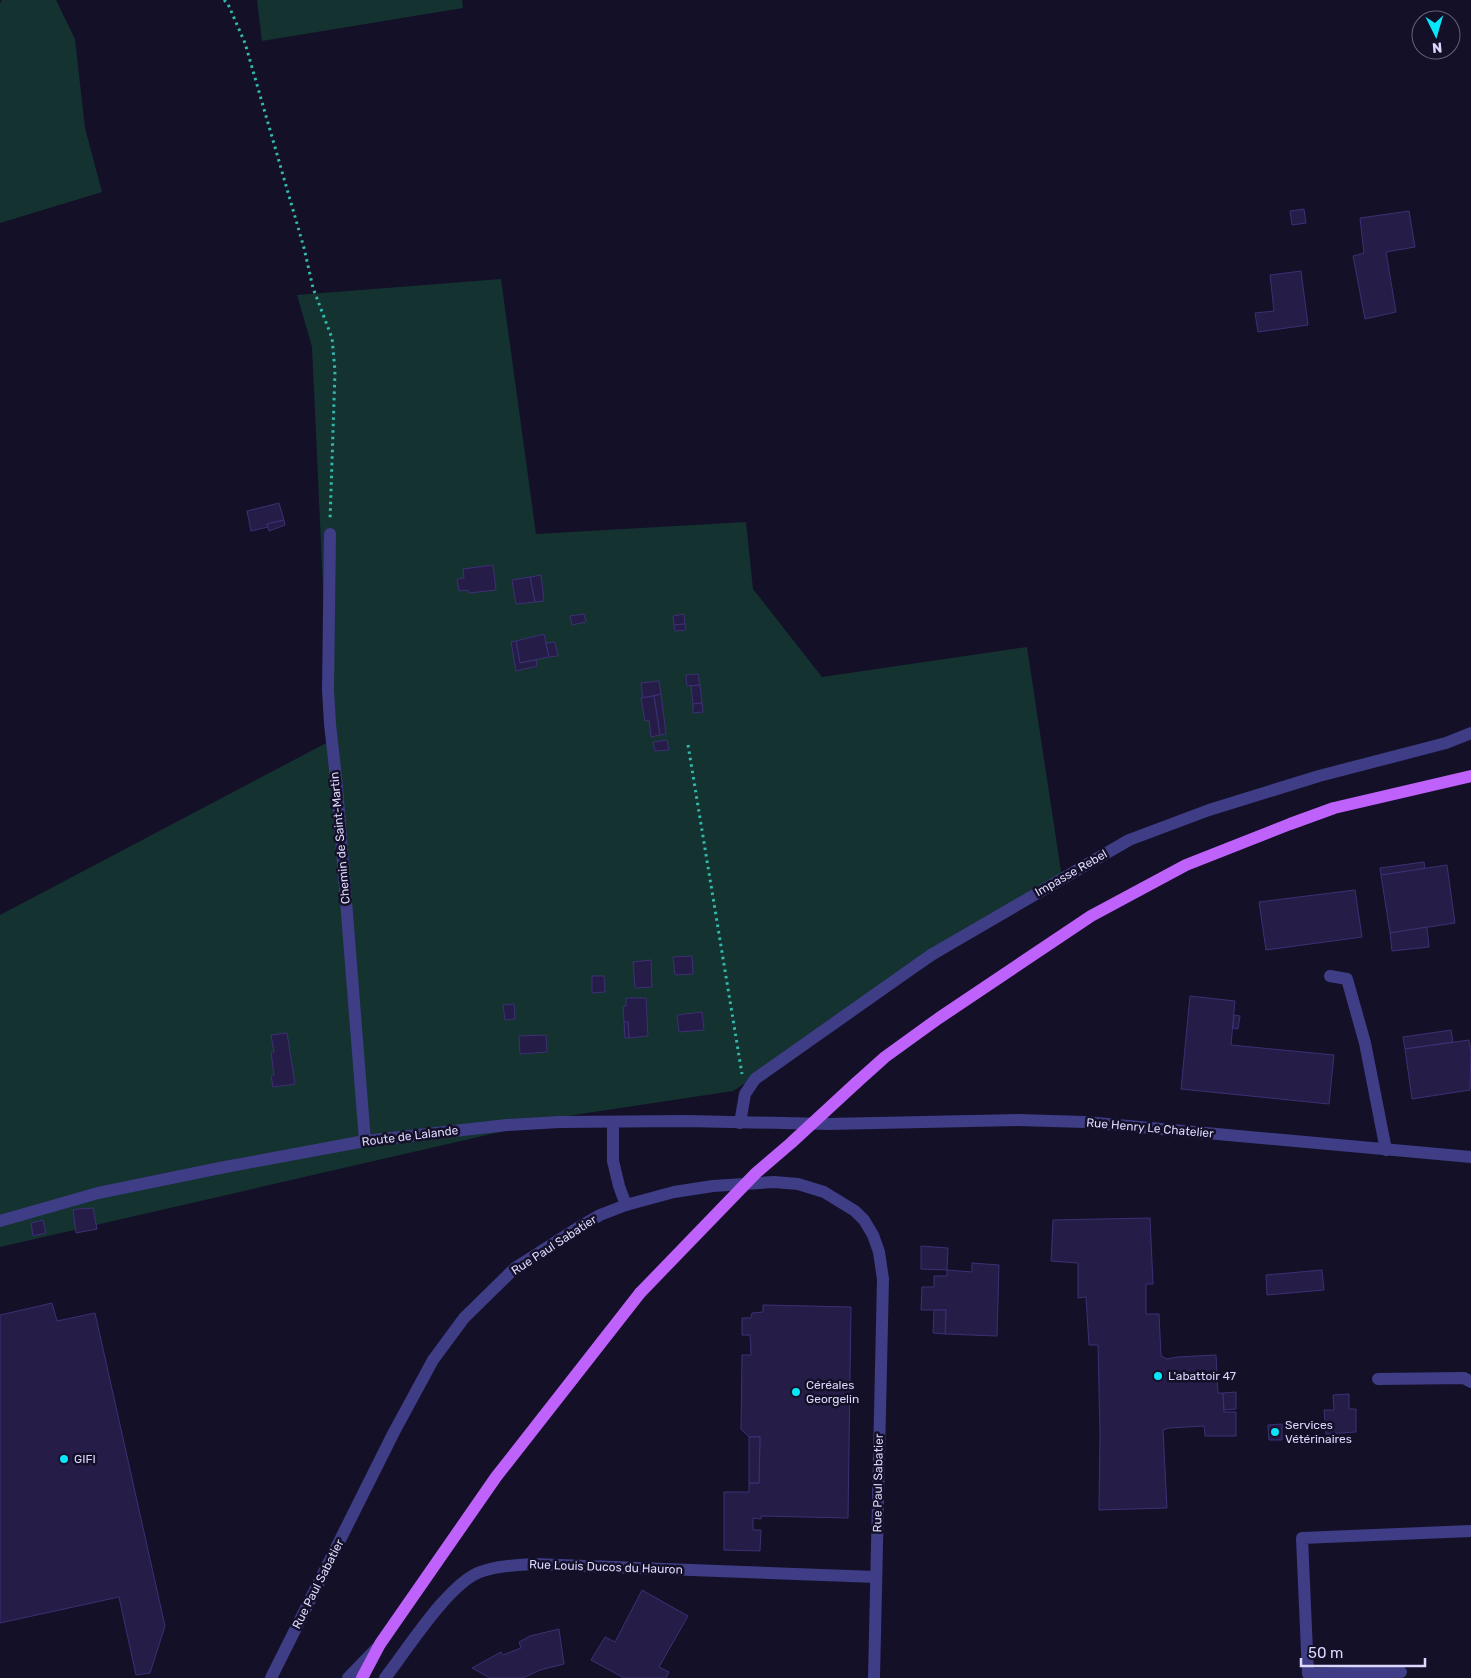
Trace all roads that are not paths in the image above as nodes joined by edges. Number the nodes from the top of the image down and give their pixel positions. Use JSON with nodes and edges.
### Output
{"nodes":[{"id":1,"x":330,"y":534,"type":"road end"},
{"id":2,"x":1471,"y":733,"type":"edge"},
{"id":3,"x":1471,"y":776,"type":"edge"},
{"id":4,"x":1330,"y":976,"type":"dead end"},
{"id":5,"x":613,"y":1122,"type":"junction"},
{"id":6,"x":740,"y":1123,"type":"junction"},
{"id":7,"x":828,"y":1124,"type":"joint"},
{"id":8,"x":365,"y":1141,"type":"junction"},
{"id":9,"x":1386,"y":1150,"type":"junction"},
{"id":10,"x":1471,"y":1157,"type":"edge"},
{"id":11,"x":626,"y":1205,"type":"junction"},
{"id":12,"x":0,"y":1221,"type":"edge"},
{"id":13,"x":1378,"y":1379,"type":"dead end"},
{"id":14,"x":1471,"y":1382,"type":"edge"},
{"id":15,"x":1471,"y":1531,"type":"edge"},
{"id":16,"x":876,"y":1577,"type":"junction"},
{"id":17,"x":380,"y":1644,"type":"junction"},
{"id":18,"x":1401,"y":1672,"type":"dead end"},
{"id":19,"x":271,"y":1678,"type":"edge"},
{"id":20,"x":348,"y":1678,"type":"edge"},
{"id":21,"x":362,"y":1678,"type":"edge"},
{"id":22,"x":385,"y":1678,"type":"edge"},
{"id":23,"x":874,"y":1678,"type":"edge"}],
"edges":[{"from":1,"to":8,"type":"street","name":"Chemin de Saint-Martin"},
{"from":2,"to":6,"type":"street","name":"Impasse Rebel"},
{"from":3,"to":17,"type":"main road","bridge":true},
{"from":4,"to":9,"type":"street"},
{"from":5,"to":6,"type":"street","name":"Route de Lalande"},
{"from":5,"to":8,"type":"street","name":"Route de Lalande"},
{"from":5,"to":11,"type":"street"},
{"from":6,"to":7,"type":"street","name":"Route de Lalande"},
{"from":7,"to":9,"type":"street","name":"Rue Henry Le Chatelier"},
{"from":8,"to":12,"type":"street","name":"Route de Lalande"},
{"from":9,"to":10,"type":"street","name":"Rue Henry Le Chatelier"},
{"from":11,"to":16,"type":"street","name":"Rue Paul Sabatier"},
{"from":11,"to":19,"type":"street","name":"Rue Paul Sabatier"},
{"from":13,"to":14,"type":"street"},
{"from":15,"to":18,"type":"street"},
{"from":16,"to":22,"type":"street","name":"Rue Louis Ducos du Hauron"},
{"from":16,"to":23,"type":"street","name":"Rue Paul Sabatier"},
{"from":17,"to":20,"type":"street"},
{"from":17,"to":21,"type":"main road"}]}
